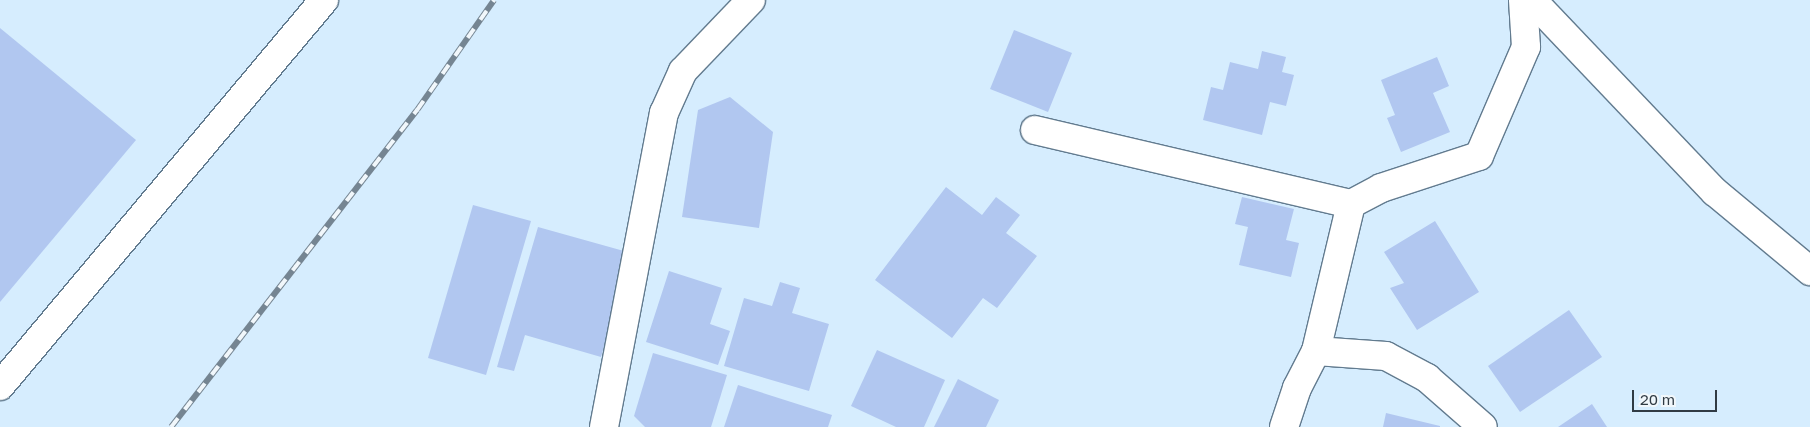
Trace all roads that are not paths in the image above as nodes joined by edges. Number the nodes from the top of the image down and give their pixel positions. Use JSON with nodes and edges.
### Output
{"nodes":[{"id":1,"x":324,"y":0,"type":"edge"},
{"id":2,"x":751,"y":0,"type":"edge"},
{"id":3,"x":1523,"y":0,"type":"edge"},
{"id":4,"x":1532,"y":0,"type":"edge"},
{"id":5,"x":1035,"y":130,"type":"dead end"},
{"id":6,"x":1351,"y":204,"type":"junction"},
{"id":7,"x":1810,"y":272,"type":"edge"},
{"id":8,"x":1316,"y":350,"type":"junction"},
{"id":9,"x":0,"y":386,"type":"edge"},
{"id":10,"x":604,"y":427,"type":"edge"},
{"id":11,"x":1284,"y":427,"type":"edge"},
{"id":12,"x":1483,"y":427,"type":"edge"}],
"edges":[{"from":1,"to":9,"type":"street"},
{"from":2,"to":10,"type":"street"},
{"from":3,"to":6,"type":"street"},
{"from":4,"to":7,"type":"street"},
{"from":5,"to":6,"type":"street"},
{"from":6,"to":8,"type":"street"},
{"from":8,"to":11,"type":"street"},
{"from":8,"to":12,"type":"street"}]}
